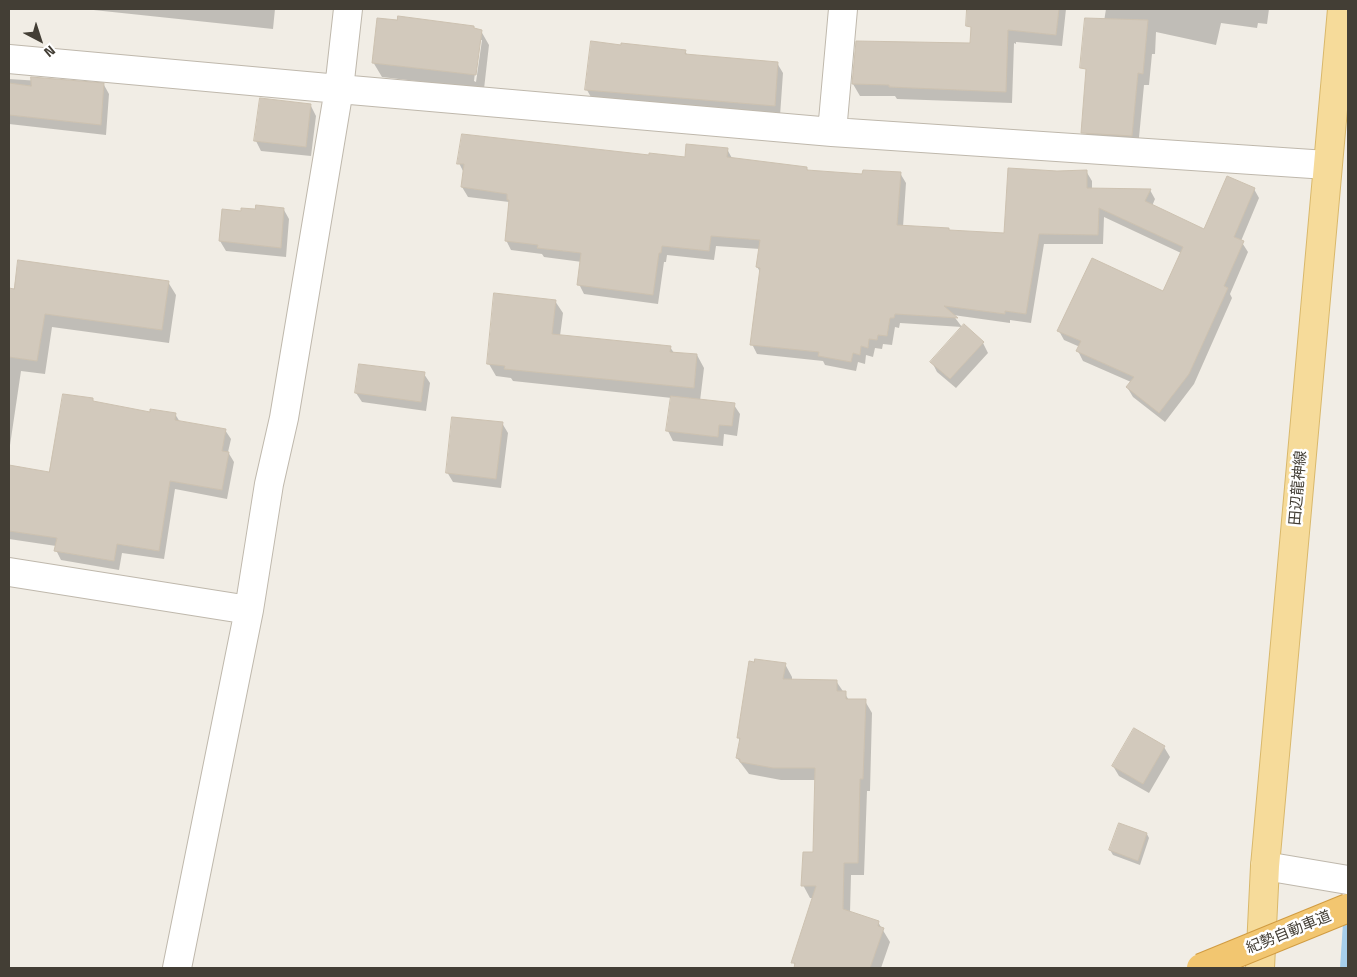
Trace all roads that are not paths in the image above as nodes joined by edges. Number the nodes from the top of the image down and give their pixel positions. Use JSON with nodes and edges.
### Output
{"nodes":[{"id":1,"x":348,"y":9,"type":"edge"},
{"id":2,"x":843,"y":9,"type":"edge"},
{"id":3,"x":1342,"y":9,"type":"edge"},
{"id":4,"x":9,"y":59,"type":"edge"},
{"id":5,"x":340,"y":90,"type":"junction"},
{"id":6,"x":832,"y":132,"type":"junction"},
{"id":7,"x":1338,"y":166,"type":"edge"},
{"id":8,"x":9,"y":572,"type":"edge"},
{"id":9,"x":249,"y":610,"type":"junction"},
{"id":10,"x":1266,"y":866,"type":"junction"},
{"id":11,"x":1337,"y":878,"type":"edge"},
{"id":12,"x":1348,"y":908,"type":"edge"},
{"id":13,"x":177,"y":968,"type":"edge"},
{"id":14,"x":1201,"y":968,"type":"edge"},
{"id":15,"x":1260,"y":968,"type":"edge"}],
"edges":[{"from":1,"to":5,"type":"street"},
{"from":2,"to":6,"type":"street"},
{"from":3,"to":7,"type":"main road","name":"田辺龍神線"},
{"from":4,"to":5,"type":"street"},
{"from":5,"to":6,"type":"street"},
{"from":5,"to":9,"type":"street"},
{"from":6,"to":7,"type":"street"},
{"from":7,"to":10,"type":"main road","name":"田辺龍神線"},
{"from":8,"to":9,"type":"street"},
{"from":9,"to":13,"type":"street"},
{"from":10,"to":11,"type":"street"},
{"from":10,"to":15,"type":"main road","name":"田辺龍神線"},
{"from":12,"to":14,"type":"highway","name":"紀勢自動車道","bridge":true}]}
